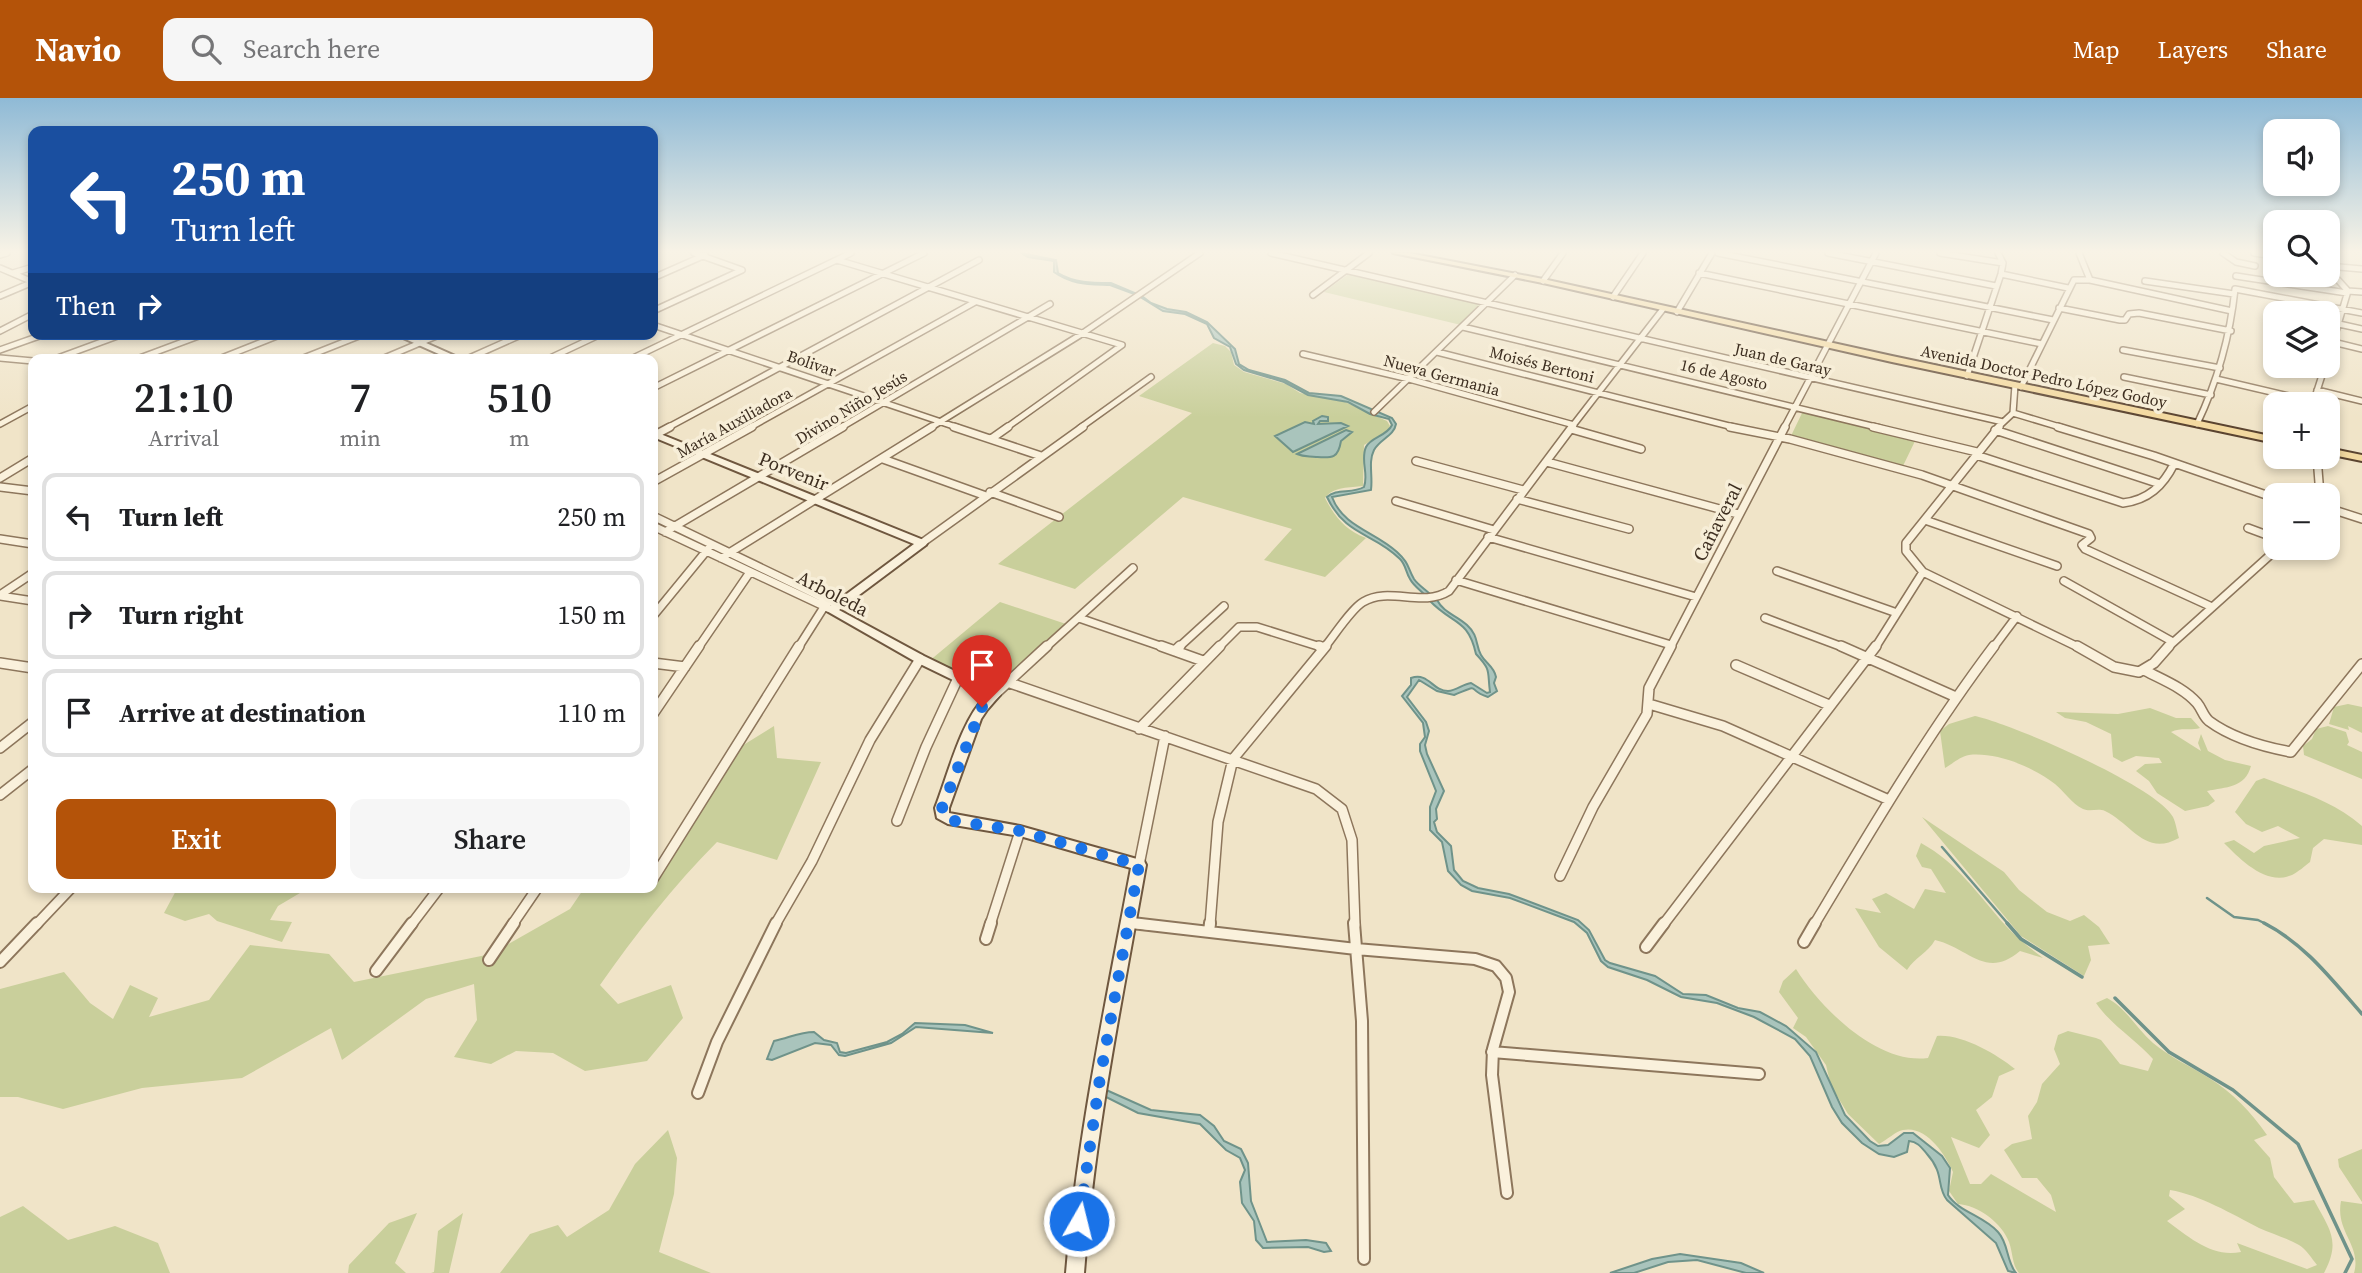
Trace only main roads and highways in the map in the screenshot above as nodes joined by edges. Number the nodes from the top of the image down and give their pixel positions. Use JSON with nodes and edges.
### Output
{"nodes":[{"id":1,"x":1658,"y":308,"type":"edge"},
{"id":2,"x":2263,"y":438,"type":"edge"},
{"id":3,"x":2340,"y":453,"type":"edge"},
{"id":4,"x":2362,"y":458,"type":"edge"}],
"edges":[{"from":1,"to":2,"type":"main road","name":"Avenida Doctor Pedro López Godoy"},
{"from":3,"to":4,"type":"main road"}]}
